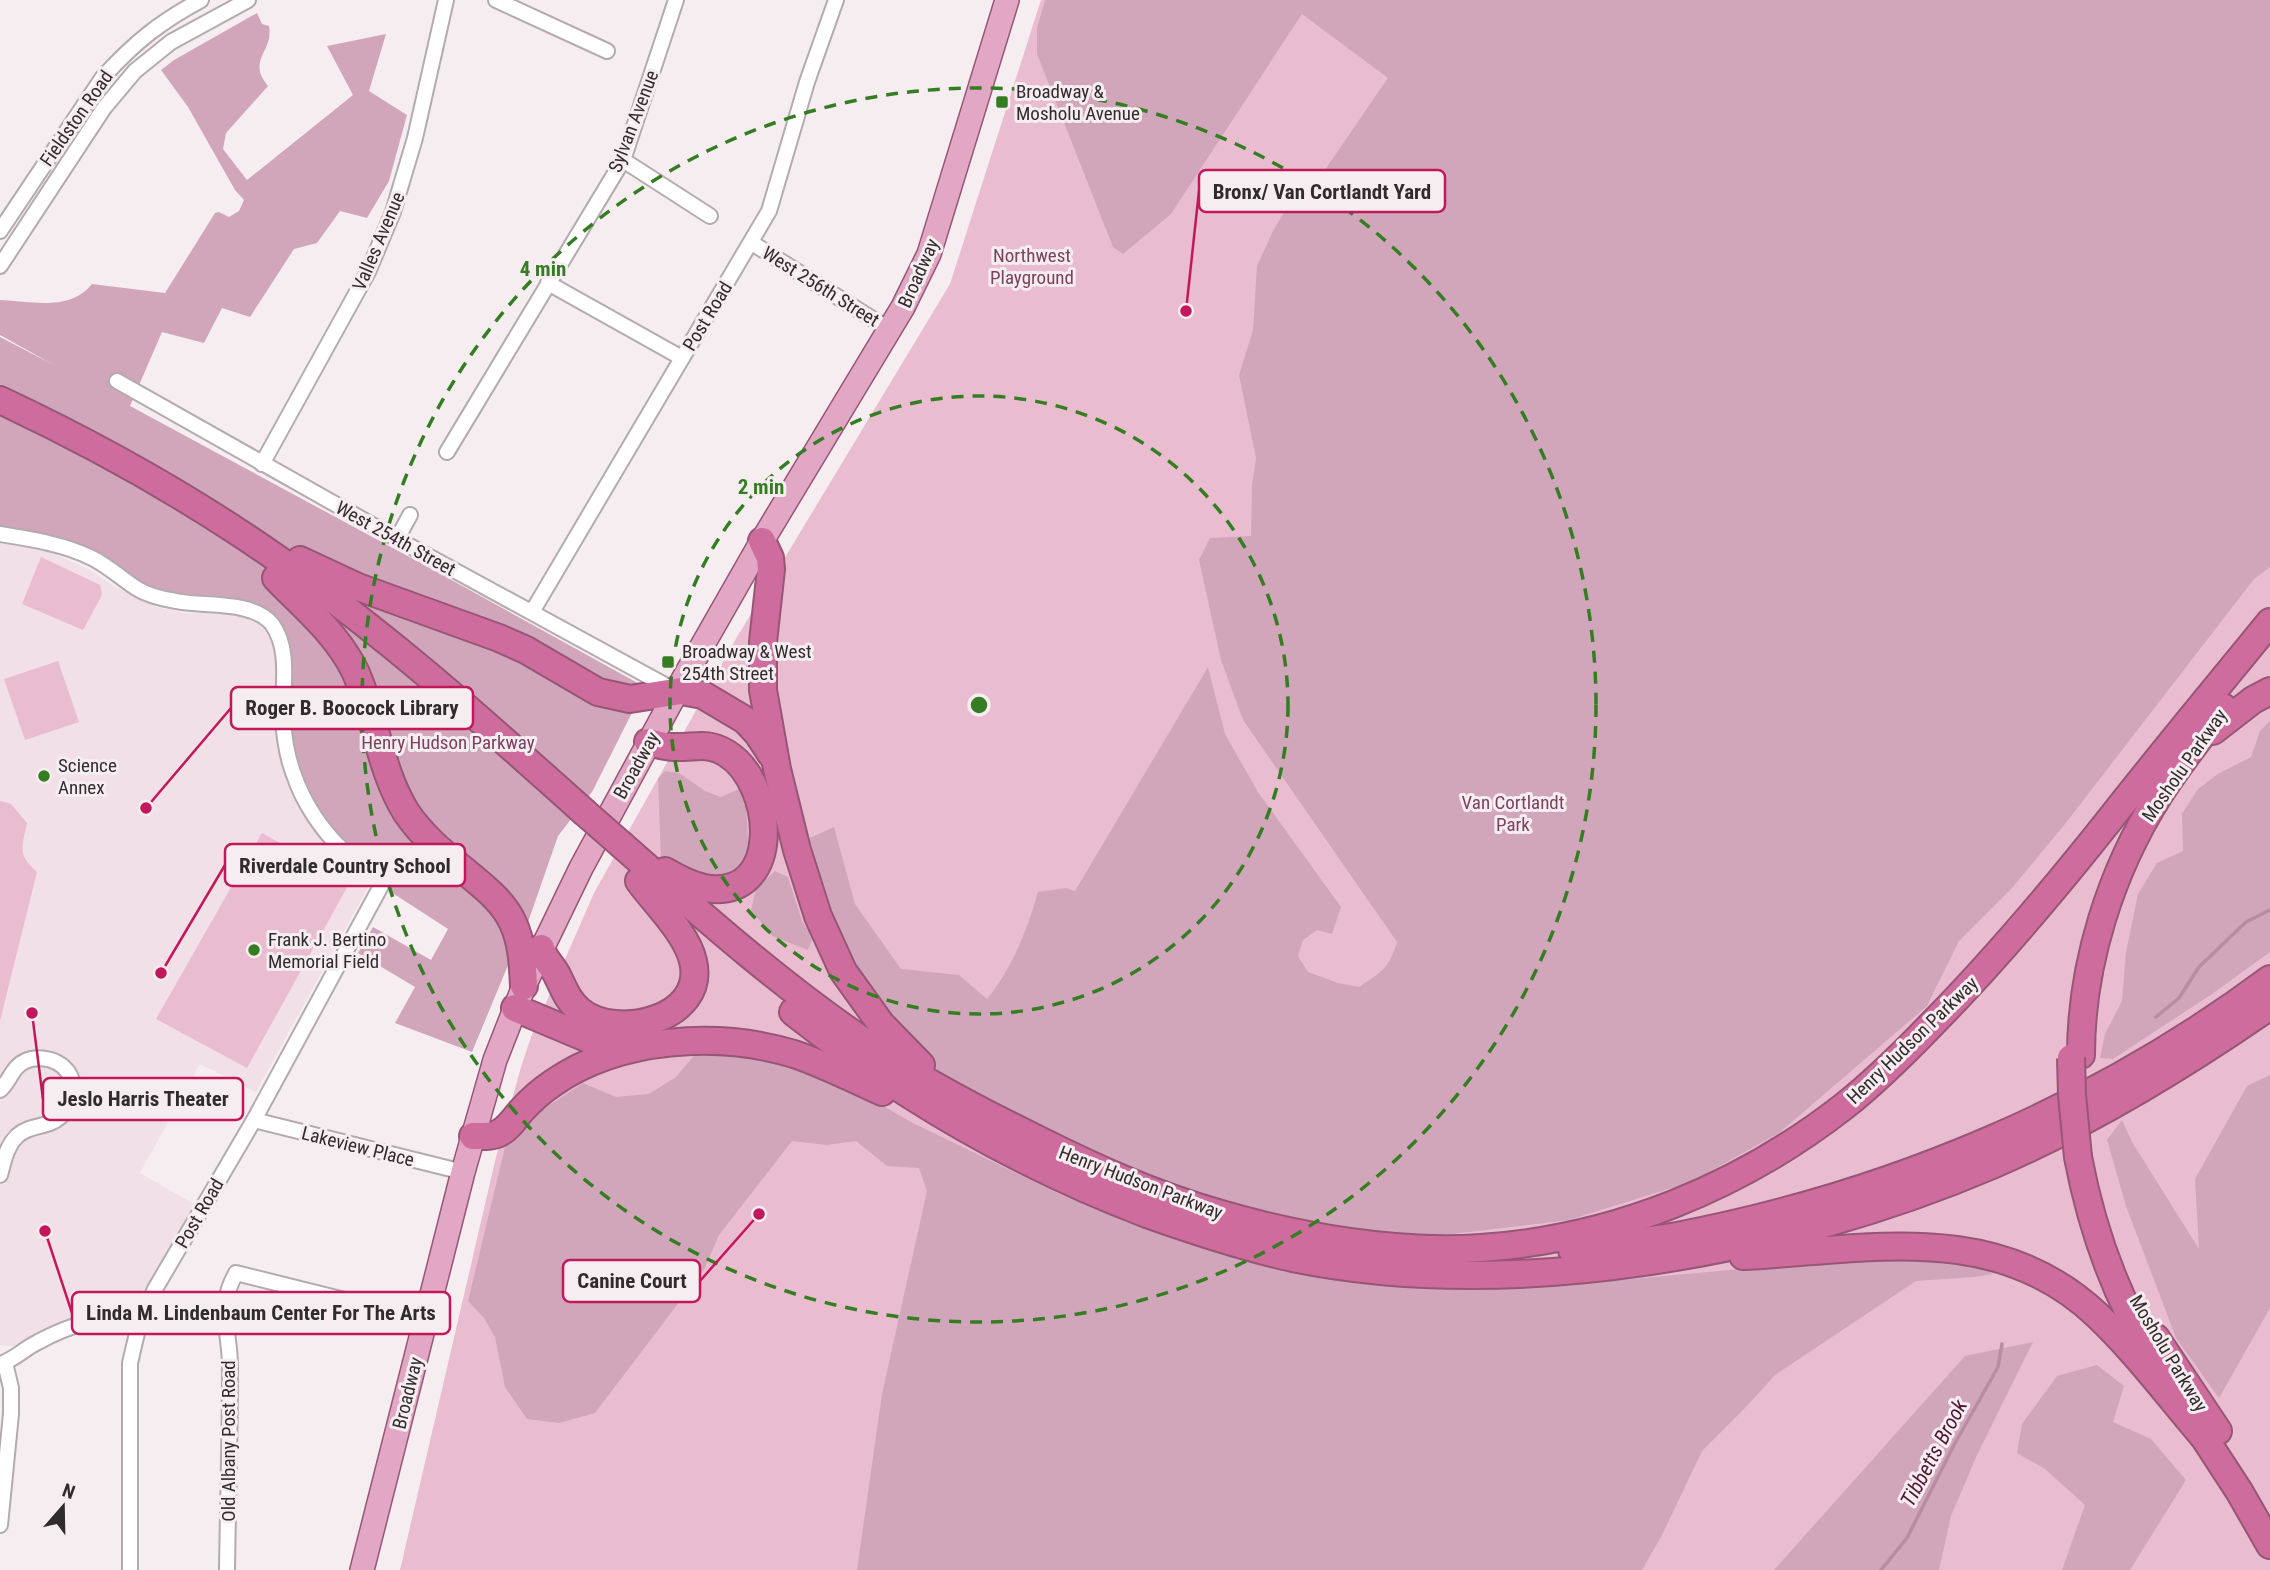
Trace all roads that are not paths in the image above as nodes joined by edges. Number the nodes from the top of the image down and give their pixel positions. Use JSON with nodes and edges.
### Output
{"nodes":[{"id":1,"x":201,"y":0,"type":"edge"},
{"id":2,"x":248,"y":0,"type":"edge"},
{"id":3,"x":446,"y":0,"type":"edge"},
{"id":4,"x":496,"y":0,"type":"edge"},
{"id":5,"x":676,"y":0,"type":"edge"},
{"id":6,"x":1007,"y":0,"type":"edge"},
{"id":7,"x":831,"y":2,"type":"edge"},
{"id":8,"x":169,"y":18,"type":"junction"},
{"id":9,"x":178,"y":37,"type":"junction"},
{"id":10,"x":607,"y":51,"type":"dead end"},
{"id":11,"x":623,"y":160,"type":"junction"},
{"id":12,"x":22,"y":196,"type":"junction"},
{"id":13,"x":39,"y":207,"type":"junction"},
{"id":14,"x":710,"y":216,"type":"dead end"},
{"id":15,"x":0,"y":231,"type":"edge"},
{"id":16,"x":752,"y":243,"type":"junction"},
{"id":17,"x":0,"y":266,"type":"edge"},
{"id":18,"x":548,"y":283,"type":"junction"},
{"id":19,"x":890,"y":330,"type":"junction"},
{"id":20,"x":682,"y":358,"type":"junction"},
{"id":21,"x":117,"y":381,"type":"dead end"},
{"id":22,"x":0,"y":400,"type":"edge"},
{"id":23,"x":0,"y":418,"type":"edge"},
{"id":24,"x":447,"y":452,"type":"dead end"},
{"id":25,"x":262,"y":464,"type":"junction"},
{"id":26,"x":411,"y":515,"type":"dead end"},
{"id":27,"x":222,"y":521,"type":"junction"},
{"id":28,"x":0,"y":534,"type":"edge"},
{"id":29,"x":397,"y":539,"type":"junction"},
{"id":30,"x":762,"y":541,"type":"junction"},
{"id":31,"x":276,"y":578,"type":"junction"},
{"id":32,"x":532,"y":612,"type":"junction"},
{"id":33,"x":2270,"y":622,"type":"edge"},
{"id":34,"x":2270,"y":648,"type":"edge"},
{"id":35,"x":2270,"y":691,"type":"edge"},
{"id":36,"x":676,"y":692,"type":"junction"},
{"id":37,"x":2186,"y":741,"type":"junction"},
{"id":38,"x":648,"y":742,"type":"junction"},
{"id":39,"x":777,"y":769,"type":"junction"},
{"id":40,"x":580,"y":819,"type":"junction"},
{"id":41,"x":619,"y":853,"type":"junction"},
{"id":42,"x":639,"y":881,"type":"junction"},
{"id":43,"x":541,"y":948,"type":"junction"},
{"id":44,"x":2270,"y":979,"type":"edge"},
{"id":45,"x":520,"y":997,"type":"junction"},
{"id":46,"x":2270,"y":1006,"type":"edge"},
{"id":47,"x":662,"y":1044,"type":"junction"},
{"id":48,"x":0,"y":1090,"type":"edge"},
{"id":49,"x":254,"y":1120,"type":"junction"},
{"id":50,"x":972,"y":1120,"type":"junction"},
{"id":51,"x":473,"y":1136,"type":"junction"},
{"id":52,"x":2084,"y":1155,"type":"junction"},
{"id":53,"x":463,"y":1172,"type":"junction"},
{"id":54,"x":0,"y":1175,"type":"edge"},
{"id":55,"x":1444,"y":1249,"type":"junction"},
{"id":56,"x":1640,"y":1261,"type":"junction"},
{"id":57,"x":143,"y":1315,"type":"junction"},
{"id":58,"x":425,"y":1320,"type":"junction"},
{"id":59,"x":2,"y":1364,"type":"edge"},
{"id":60,"x":2202,"y":1435,"type":"junction"},
{"id":61,"x":2270,"y":1511,"type":"edge"},
{"id":62,"x":0,"y":1525,"type":"edge"},
{"id":63,"x":2270,"y":1545,"type":"edge"},
{"id":64,"x":130,"y":1570,"type":"edge"},
{"id":65,"x":227,"y":1570,"type":"edge"},
{"id":66,"x":362,"y":1570,"type":"edge"}],
"edges":[{"from":1,"to":8,"type":"street","name":"Fieldston Road"},
{"from":2,"to":9,"type":"street","name":"Fieldston Road"},
{"from":3,"to":25,"type":"street","name":"Valles Avenue"},
{"from":4,"to":10,"type":"street"},
{"from":5,"to":11,"type":"street","name":"Sylvan Avenue"},
{"from":6,"to":19,"type":"main road","name":"Broadway"},
{"from":7,"to":16,"type":"street","name":"Post Road"},
{"from":8,"to":9,"type":"street"},
{"from":8,"to":12,"type":"street","name":"Fieldston Road"},
{"from":9,"to":13,"type":"street","name":"Fieldston Road"},
{"from":11,"to":14,"type":"street"},
{"from":11,"to":18,"type":"street","name":"Sylvan Avenue"},
{"from":12,"to":13,"type":"street"},
{"from":12,"to":15,"type":"street","name":"Fieldston Road"},
{"from":13,"to":17,"type":"street","name":"Fieldston Road"},
{"from":16,"to":19,"type":"street","name":"West 256th Street"},
{"from":16,"to":20,"type":"street","name":"Post Road"},
{"from":18,"to":20,"type":"street"},
{"from":18,"to":24,"type":"street","name":"Sylvan Avenue"},
{"from":19,"to":30,"type":"main road","name":"Broadway"},
{"from":20,"to":32,"type":"street","name":"Post Road"},
{"from":21,"to":25,"type":"street","name":"West 254th Street"},
{"from":22,"to":27,"type":"highway","name":"Henry Hudson Parkway"},
{"from":23,"to":31,"type":"highway","name":"Henry Hudson Parkway"},
{"from":25,"to":29,"type":"street","name":"West 254th Street"},
{"from":26,"to":29,"type":"street"},
{"from":27,"to":36,"type":"highway"},
{"from":27,"to":40,"type":"highway","name":"Henry Hudson Parkway"},
{"from":28,"to":49,"type":"street","name":"Post Road"},
{"from":29,"to":32,"type":"street","name":"West 254th Street"},
{"from":30,"to":36,"type":"main road","name":"Broadway"},
{"from":30,"to":39,"type":"highway"},
{"from":31,"to":40,"type":"highway","name":"Henry Hudson Parkway"},
{"from":31,"to":45,"type":"highway"},
{"from":32,"to":36,"type":"street","name":"West 254th Street"},
{"from":33,"to":37,"type":"highway","name":"Henry Hudson Parkway"},
{"from":34,"to":37,"type":"highway","name":"Mosholu Parkway"},
{"from":35,"to":37,"type":"highway"},
{"from":36,"to":38,"type":"main road","name":"Broadway"},
{"from":36,"to":39,"type":"highway"},
{"from":37,"to":52,"type":"highway","name":"Mosholu Parkway"},
{"from":37,"to":55,"type":"highway","name":"Henry Hudson Parkway"},
{"from":38,"to":41,"type":"highway"},
{"from":38,"to":43,"type":"main road","name":"Broadway"},
{"from":39,"to":50,"type":"highway"},
{"from":40,"to":41,"type":"highway","name":"Henry Hudson Parkway","bridge":true},
{"from":41,"to":42,"type":"highway","name":"Henry Hudson Parkway"},
{"from":41,"to":50,"type":"highway","name":"Henry Hudson Parkway"},
{"from":42,"to":43,"type":"highway"},
{"from":42,"to":50,"type":"highway","name":"Henry Hudson Parkway"},
{"from":43,"to":45,"type":"main road","name":"Broadway"},
{"from":44,"to":55,"type":"highway"},
{"from":45,"to":47,"type":"highway"},
{"from":45,"to":51,"type":"main road","name":"Broadway"},
{"from":46,"to":56,"type":"highway","name":"Henry Hudson Parkway"},
{"from":47,"to":50,"type":"highway"},
{"from":47,"to":51,"type":"highway"},
{"from":48,"to":54,"type":"street"},
{"from":49,"to":53,"type":"street","name":"Lakeview Place"},
{"from":49,"to":57,"type":"street","name":"Post Road"},
{"from":50,"to":55,"type":"highway","name":"Henry Hudson Parkway"},
{"from":50,"to":56,"type":"highway","name":"Henry Hudson Parkway"},
{"from":51,"to":53,"type":"main road","name":"Broadway"},
{"from":52,"to":60,"type":"highway","name":"Mosholu Parkway"},
{"from":52,"to":61,"type":"highway","name":"Mosholu Parkway"},
{"from":53,"to":58,"type":"main road","name":"Broadway"},
{"from":56,"to":60,"type":"highway"},
{"from":57,"to":59,"type":"street"},
{"from":57,"to":64,"type":"street","name":"Post Road"},
{"from":58,"to":65,"type":"street","name":"Old Albany Post Road"},
{"from":58,"to":66,"type":"main road","name":"Broadway"},
{"from":59,"to":62,"type":"street"},
{"from":60,"to":63,"type":"highway","name":"Mosholu Parkway"}]}
